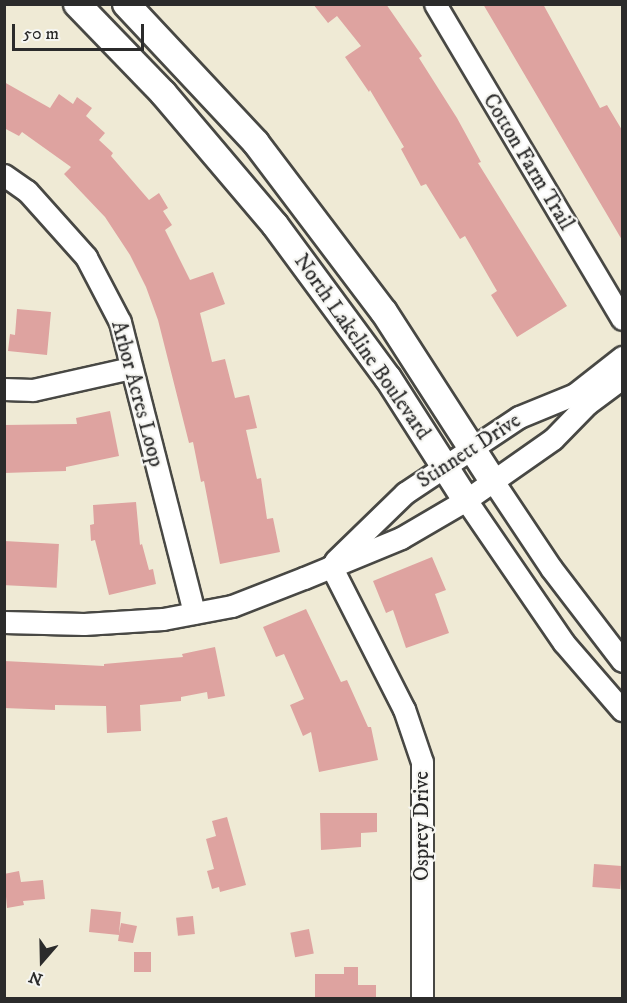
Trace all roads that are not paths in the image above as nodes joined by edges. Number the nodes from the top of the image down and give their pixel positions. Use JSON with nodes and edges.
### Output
{"nodes":[{"id":1,"x":77,"y":4,"type":"edge"},
{"id":2,"x":126,"y":4,"type":"edge"},
{"id":3,"x":435,"y":4,"type":"edge"},
{"id":4,"x":4,"y":175,"type":"edge"},
{"id":5,"x":622,"y":319,"type":"edge"},
{"id":6,"x":622,"y":357,"type":"edge"},
{"id":7,"x":131,"y":368,"type":"junction"},
{"id":8,"x":622,"y":378,"type":"edge"},
{"id":9,"x":4,"y":389,"type":"edge"},
{"id":10,"x":472,"y":447,"type":"junction"},
{"id":11,"x":445,"y":467,"type":"junction"},
{"id":12,"x":493,"y":481,"type":"junction"},
{"id":13,"x":466,"y":500,"type":"junction"},
{"id":14,"x":331,"y":566,"type":"junction"},
{"id":15,"x":194,"y":613,"type":"junction"},
{"id":16,"x":4,"y":622,"type":"edge"},
{"id":17,"x":622,"y":661,"type":"edge"},
{"id":18,"x":622,"y":710,"type":"edge"},
{"id":19,"x":422,"y":999,"type":"edge"}],
"edges":[{"from":1,"to":11,"type":"main road","name":"North Lakeline Boulevard"},
{"from":2,"to":10,"type":"main road","name":"North Lakeline Boulevard"},
{"from":3,"to":5,"type":"street","name":"Cotton Farm Trail"},
{"from":4,"to":7,"type":"street","name":"Arbor Acres Loop"},
{"from":6,"to":10,"type":"street","name":"Stinnett Drive"},
{"from":7,"to":9,"type":"street"},
{"from":7,"to":15,"type":"street","name":"Arbor Acres Loop"},
{"from":8,"to":12,"type":"street","name":"Stinnett Drive"},
{"from":10,"to":11,"type":"street","name":"Stinnett Drive"},
{"from":10,"to":12,"type":"main road","name":"North Lakeline Boulevard"},
{"from":11,"to":13,"type":"main road","name":"North Lakeline Boulevard"},
{"from":11,"to":14,"type":"street","name":"Stinnett Drive"},
{"from":12,"to":13,"type":"street","name":"Stinnett Drive"},
{"from":12,"to":17,"type":"street","name":"North Lakeline Boulevard"},
{"from":13,"to":14,"type":"street","name":"Stinnett Drive"},
{"from":13,"to":18,"type":"street","name":"North Lakeline Boulevard"},
{"from":14,"to":15,"type":"street","name":"Stinnett Drive"},
{"from":14,"to":19,"type":"street","name":"Osprey Drive"},
{"from":15,"to":16,"type":"street","name":"Stinnett Drive"}]}
